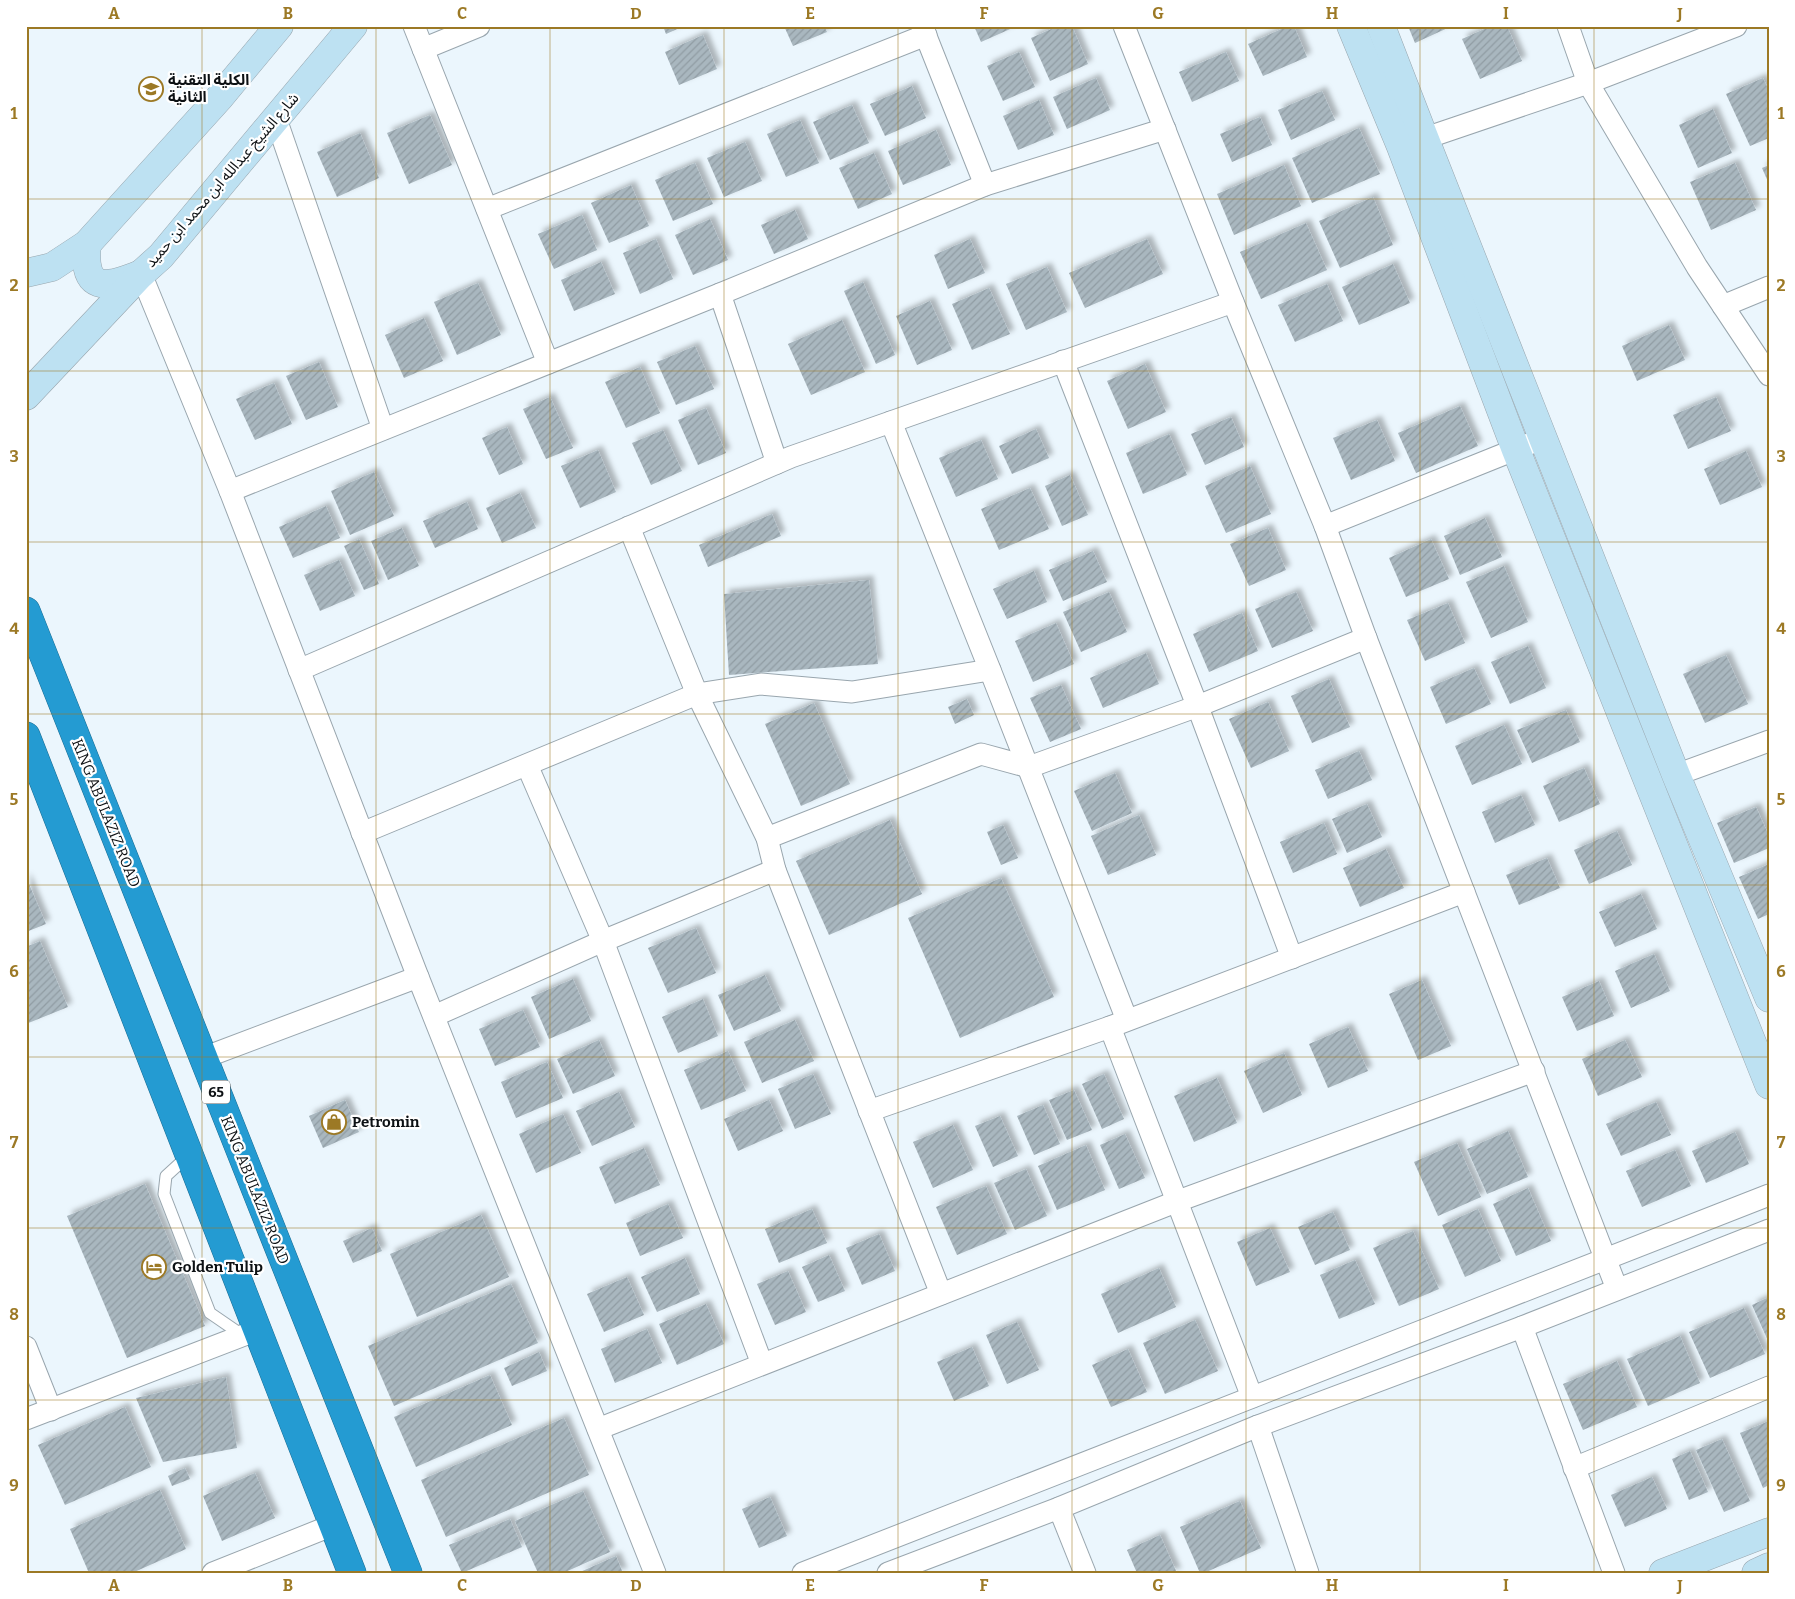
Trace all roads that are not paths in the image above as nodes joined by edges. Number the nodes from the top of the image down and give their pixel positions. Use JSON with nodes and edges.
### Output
{"nodes":[{"id":1,"x":279,"y":26,"type":"edge"},
{"id":2,"x":353,"y":26,"type":"edge"},
{"id":3,"x":414,"y":26,"type":"edge"},
{"id":4,"x":479,"y":26,"type":"edge"},
{"id":5,"x":1124,"y":26,"type":"edge"},
{"id":6,"x":1351,"y":26,"type":"edge"},
{"id":7,"x":1381,"y":26,"type":"edge"},
{"id":8,"x":1568,"y":26,"type":"edge"},
{"id":9,"x":1736,"y":26,"type":"edge"},
{"id":10,"x":924,"y":30,"type":"edge"},
{"id":11,"x":423,"y":49,"type":"junction"},
{"id":12,"x":1588,"y":83,"type":"junction"},
{"id":13,"x":276,"y":119,"type":"junction"},
{"id":14,"x":1165,"y":129,"type":"junction"},
{"id":15,"x":1412,"y":142,"type":"junction"},
{"id":16,"x":985,"y":185,"type":"junction"},
{"id":17,"x":487,"y":209,"type":"junction"},
{"id":18,"x":87,"y":244,"type":"junction"},
{"id":19,"x":26,"y":273,"type":"edge"},
{"id":20,"x":141,"y":274,"type":"junction"},
{"id":21,"x":1769,"y":287,"type":"edge"},
{"id":22,"x":720,"y":294,"type":"junction"},
{"id":23,"x":1233,"y":302,"type":"junction"},
{"id":24,"x":1723,"y":306,"type":"junction"},
{"id":25,"x":1063,"y":362,"type":"junction"},
{"id":26,"x":548,"y":364,"type":"junction"},
{"id":27,"x":1769,"y":375,"type":"edge"},
{"id":28,"x":26,"y":396,"type":"edge"},
{"id":29,"x":891,"y":422,"type":"junction"},
{"id":30,"x":384,"y":430,"type":"junction"},
{"id":31,"x":1544,"y":438,"type":"junction"},
{"id":32,"x":1516,"y":450,"type":"junction"},
{"id":33,"x":776,"y":463,"type":"junction"},
{"id":34,"x":230,"y":491,"type":"junction"},
{"id":35,"x":1325,"y":526,"type":"junction"},
{"id":36,"x":629,"y":527,"type":"junction"},
{"id":37,"x":26,"y":611,"type":"edge"},
{"id":38,"x":1366,"y":638,"type":"junction"},
{"id":39,"x":299,"y":670,"type":"junction"},
{"id":40,"x":990,"y":670,"type":"junction"},
{"id":41,"x":697,"y":694,"type":"junction"},
{"id":42,"x":1198,"y":706,"type":"junction"},
{"id":43,"x":26,"y":736,"type":"edge"},
{"id":44,"x":1769,"y":741,"type":"edge"},
{"id":45,"x":527,"y":765,"type":"junction"},
{"id":46,"x":1029,"y":767,"type":"junction"},
{"id":47,"x":1676,"y":775,"type":"junction"},
{"id":48,"x":362,"y":833,"type":"junction"},
{"id":49,"x":767,"y":838,"type":"junction"},
{"id":50,"x":775,"y":870,"type":"junction"},
{"id":51,"x":1464,"y":892,"type":"junction"},
{"id":52,"x":603,"y":941,"type":"junction"},
{"id":53,"x":1292,"y":958,"type":"junction"},
{"id":54,"x":1764,"y":971,"type":"edge"},
{"id":55,"x":418,"y":977,"type":"junction"},
{"id":56,"x":1729,"y":984,"type":"junction"},
{"id":57,"x":1769,"y":998,"type":"edge"},
{"id":58,"x":434,"y":1016,"type":"junction"},
{"id":59,"x":1118,"y":1024,"type":"junction"},
{"id":60,"x":203,"y":1058,"type":"junction"},
{"id":61,"x":1534,"y":1071,"type":"junction"},
{"id":62,"x":1769,"y":1084,"type":"edge"},
{"id":63,"x":868,"y":1111,"type":"junction"},
{"id":64,"x":189,"y":1155,"type":"junction"},
{"id":65,"x":1769,"y":1195,"type":"edge"},
{"id":66,"x":1178,"y":1200,"type":"junction"},
{"id":67,"x":1769,"y":1230,"type":"edge"},
{"id":68,"x":1606,"y":1258,"type":"junction"},
{"id":69,"x":1617,"y":1289,"type":"junction"},
{"id":70,"x":942,"y":1294,"type":"junction"},
{"id":71,"x":1522,"y":1326,"type":"junction"},
{"id":72,"x":250,"y":1333,"type":"junction"},
{"id":73,"x":26,"y":1348,"type":"edge"},
{"id":74,"x":762,"y":1364,"type":"junction"},
{"id":75,"x":1769,"y":1387,"type":"edge"},
{"id":76,"x":1252,"y":1397,"type":"junction"},
{"id":77,"x":51,"y":1410,"type":"junction"},
{"id":78,"x":26,"y":1419,"type":"edge"},
{"id":79,"x":1258,"y":1426,"type":"junction"},
{"id":80,"x":598,"y":1429,"type":"junction"},
{"id":81,"x":1574,"y":1468,"type":"junction"},
{"id":82,"x":1059,"y":1508,"type":"junction"},
{"id":83,"x":333,"y":1525,"type":"junction"},
{"id":84,"x":1769,"y":1532,"type":"edge"},
{"id":85,"x":1769,"y":1567,"type":"edge"},
{"id":86,"x":213,"y":1573,"type":"edge"},
{"id":87,"x":352,"y":1573,"type":"edge"},
{"id":88,"x":408,"y":1573,"type":"edge"},
{"id":89,"x":655,"y":1573,"type":"edge"},
{"id":90,"x":803,"y":1573,"type":"edge"},
{"id":91,"x":888,"y":1573,"type":"edge"},
{"id":92,"x":1085,"y":1573,"type":"edge"},
{"id":93,"x":1308,"y":1573,"type":"edge"},
{"id":94,"x":1614,"y":1573,"type":"edge"},
{"id":95,"x":1663,"y":1573,"type":"edge"},
{"id":96,"x":1756,"y":1573,"type":"edge"}],
"edges":[{"from":1,"to":18,"type":"street"},
{"from":2,"to":13,"type":"street","name":"شارع الشيخ عبدالله ابن محمد ابن حميد"},
{"from":3,"to":11,"type":"street"},
{"from":4,"to":11,"type":"street"},
{"from":5,"to":14,"type":"street"},
{"from":6,"to":15,"type":"street"},
{"from":7,"to":15,"type":"street"},
{"from":8,"to":12,"type":"street"},
{"from":9,"to":12,"type":"street"},
{"from":10,"to":16,"type":"street"},
{"from":10,"to":17,"type":"street"},
{"from":11,"to":17,"type":"street"},
{"from":12,"to":15,"type":"street"},
{"from":12,"to":24,"type":"street"},
{"from":13,"to":20,"type":"street","name":"شارع الشيخ عبدالله ابن محمد ابن حميد"},
{"from":13,"to":30,"type":"street"},
{"from":14,"to":16,"type":"street"},
{"from":14,"to":23,"type":"street"},
{"from":15,"to":31,"type":"street"},
{"from":15,"to":32,"type":"street"},
{"from":16,"to":22,"type":"street"},
{"from":17,"to":26,"type":"street"},
{"from":18,"to":19,"type":"street"},
{"from":18,"to":20,"type":"street"},
{"from":20,"to":28,"type":"street","name":"شارع الشيخ عبدالله ابن محمد ابن حميد"},
{"from":20,"to":34,"type":"street"},
{"from":21,"to":24,"type":"street"},
{"from":22,"to":26,"type":"street"},
{"from":22,"to":33,"type":"street"},
{"from":23,"to":25,"type":"street"},
{"from":23,"to":35,"type":"street"},
{"from":24,"to":27,"type":"street"},
{"from":25,"to":29,"type":"street"},
{"from":25,"to":42,"type":"street"},
{"from":26,"to":30,"type":"street"},
{"from":29,"to":33,"type":"street"},
{"from":29,"to":40,"type":"street"},
{"from":30,"to":34,"type":"street"},
{"from":31,"to":32,"type":"street"},
{"from":31,"to":47,"type":"street"},
{"from":32,"to":35,"type":"street"},
{"from":32,"to":56,"type":"street"},
{"from":33,"to":36,"type":"street"},
{"from":34,"to":39,"type":"street"},
{"from":35,"to":38,"type":"street"},
{"from":36,"to":39,"type":"street"},
{"from":36,"to":41,"type":"street"},
{"from":37,"to":60,"type":"highway","name":"KING ABULAZIZ ROAD","number":"65"},
{"from":38,"to":42,"type":"street"},
{"from":38,"to":51,"type":"street"},
{"from":39,"to":48,"type":"street"},
{"from":40,"to":41,"type":"street"},
{"from":40,"to":46,"type":"street"},
{"from":41,"to":45,"type":"street"},
{"from":41,"to":49,"type":"street"},
{"from":42,"to":46,"type":"street"},
{"from":42,"to":53,"type":"street"},
{"from":43,"to":64,"type":"highway"},
{"from":44,"to":47,"type":"street"},
{"from":45,"to":48,"type":"street"},
{"from":45,"to":52,"type":"street"},
{"from":46,"to":49,"type":"street"},
{"from":46,"to":59,"type":"street"},
{"from":47,"to":54,"type":"street"},
{"from":48,"to":55,"type":"street"},
{"from":49,"to":50,"type":"street"},
{"from":50,"to":52,"type":"street"},
{"from":50,"to":63,"type":"street"},
{"from":51,"to":53,"type":"street"},
{"from":51,"to":61,"type":"street"},
{"from":52,"to":58,"type":"street"},
{"from":52,"to":74,"type":"street"},
{"from":53,"to":59,"type":"street"},
{"from":54,"to":56,"type":"street"},
{"from":54,"to":57,"type":"street"},
{"from":55,"to":58,"type":"street"},
{"from":55,"to":60,"type":"street"},
{"from":56,"to":62,"type":"street"},
{"from":58,"to":80,"type":"street"},
{"from":59,"to":63,"type":"street"},
{"from":59,"to":66,"type":"street"},
{"from":60,"to":88,"type":"highway","name":"KING ABULAZIZ ROAD","number":"65"},
{"from":61,"to":66,"type":"street"},
{"from":61,"to":68,"type":"street"},
{"from":63,"to":70,"type":"street"},
{"from":64,"to":72,"type":"highway"},
{"from":64,"to":72,"type":"lane"},
{"from":65,"to":68,"type":"street"},
{"from":66,"to":70,"type":"street"},
{"from":66,"to":76,"type":"street"},
{"from":67,"to":69,"type":"street"},
{"from":68,"to":69,"type":"street"},
{"from":68,"to":76,"type":"street"},
{"from":69,"to":71,"type":"street"},
{"from":70,"to":74,"type":"street"},
{"from":71,"to":79,"type":"street"},
{"from":71,"to":81,"type":"street"},
{"from":72,"to":77,"type":"street"},
{"from":72,"to":83,"type":"highway"},
{"from":73,"to":77,"type":"street"},
{"from":74,"to":80,"type":"street"},
{"from":75,"to":81,"type":"street"},
{"from":76,"to":90,"type":"street"},
{"from":77,"to":78,"type":"street"},
{"from":79,"to":82,"type":"street"},
{"from":79,"to":93,"type":"street"},
{"from":80,"to":89,"type":"street"},
{"from":81,"to":94,"type":"street"},
{"from":82,"to":91,"type":"street"},
{"from":82,"to":92,"type":"street"},
{"from":83,"to":86,"type":"street"},
{"from":83,"to":87,"type":"highway"},
{"from":84,"to":95,"type":"street"},
{"from":85,"to":96,"type":"street"}]}
